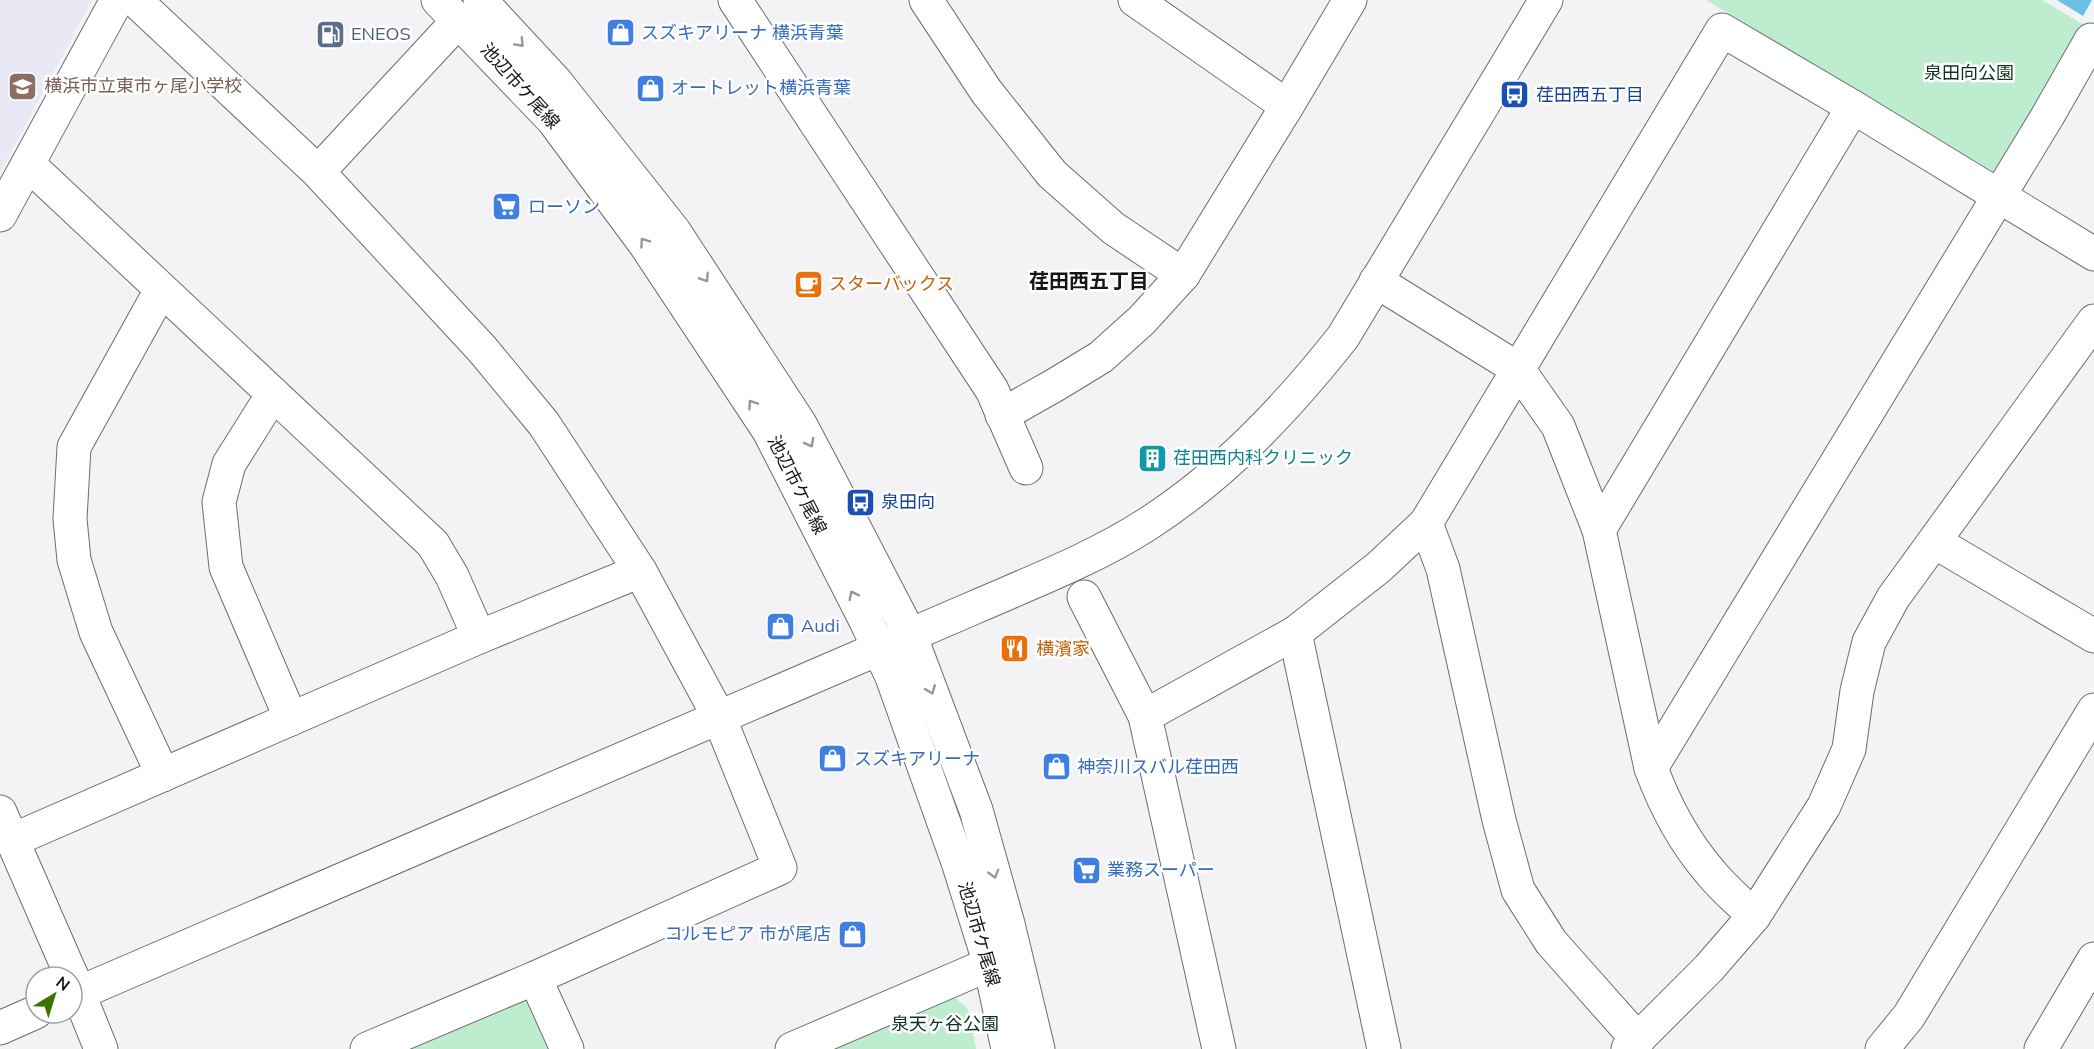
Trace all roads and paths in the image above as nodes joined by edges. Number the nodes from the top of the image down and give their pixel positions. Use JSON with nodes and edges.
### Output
{"nodes":[{"id":1,"x":117,"y":0,"type":"edge"},
{"id":2,"x":135,"y":0,"type":"edge"},
{"id":3,"x":735,"y":0,"type":"edge"},
{"id":4,"x":926,"y":0,"type":"edge"},
{"id":5,"x":1135,"y":0,"type":"edge"},
{"id":6,"x":1350,"y":0,"type":"edge"},
{"id":7,"x":1546,"y":0,"type":"edge"},
{"id":8,"x":459,"y":7,"type":"edge"},
{"id":9,"x":2093,"y":39,"type":"edge"},
{"id":10,"x":1287,"y":106,"type":"junction"},
{"id":11,"x":1853,"y":107,"type":"junction"},
{"id":12,"x":28,"y":164,"type":"junction"},
{"id":13,"x":318,"y":172,"type":"junction"},
{"id":14,"x":1998,"y":196,"type":"junction"},
{"id":15,"x":0,"y":215,"type":"edge"},
{"id":16,"x":2094,"y":254,"type":"edge"},
{"id":17,"x":1183,"y":275,"type":"junction"},
{"id":18,"x":1376,"y":281,"type":"junction"},
{"id":19,"x":161,"y":290,"type":"junction"},
{"id":20,"x":2094,"y":321,"type":"edge"},
{"id":21,"x":1518,"y":369,"type":"junction"},
{"id":22,"x":273,"y":394,"type":"junction"},
{"id":23,"x":1002,"y":415,"type":"junction"},
{"id":24,"x":1026,"y":468,"type":"dead end"},
{"id":25,"x":1426,"y":523,"type":"junction"},
{"id":26,"x":1599,"y":530,"type":"junction"},
{"id":27,"x":1935,"y":542,"type":"junction"},
{"id":28,"x":640,"y":572,"type":"junction"},
{"id":29,"x":1084,"y":597,"type":"dead end"},
{"id":30,"x":1295,"y":633,"type":"junction"},
{"id":31,"x":910,"y":636,"type":"junction"},
{"id":32,"x":2094,"y":636,"type":"edge"},
{"id":33,"x":479,"y":637,"type":"junction"},
{"id":34,"x":879,"y":647,"type":"junction"},
{"id":35,"x":2094,"y":710,"type":"edge"},
{"id":36,"x":1145,"y":716,"type":"junction"},
{"id":37,"x":718,"y":717,"type":"junction"},
{"id":38,"x":291,"y":719,"type":"junction"},
{"id":39,"x":1651,"y":768,"type":"junction"},
{"id":40,"x":163,"y":774,"type":"junction"},
{"id":41,"x":6,"y":826,"type":"edge"},
{"id":42,"x":1754,"y":916,"type":"junction"},
{"id":43,"x":2094,"y":959,"type":"edge"},
{"id":44,"x":990,"y":963,"type":"junction"},
{"id":45,"x":65,"y":965,"type":"edge"},
{"id":46,"x":535,"y":978,"type":"junction"},
{"id":47,"x":84,"y":982,"type":"edge"},
{"id":48,"x":84,"y":1009,"type":"edge"},
{"id":49,"x":24,"y":1017,"type":"edge"},
{"id":50,"x":0,"y":1028,"type":"edge"},
{"id":51,"x":1633,"y":1044,"type":"edge"},
{"id":52,"x":101,"y":1049,"type":"edge"},
{"id":53,"x":367,"y":1049,"type":"edge"},
{"id":54,"x":567,"y":1049,"type":"edge"},
{"id":55,"x":792,"y":1049,"type":"edge"},
{"id":56,"x":1008,"y":1049,"type":"edge"},
{"id":57,"x":1038,"y":1049,"type":"edge"},
{"id":58,"x":1219,"y":1049,"type":"edge"},
{"id":59,"x":1384,"y":1049,"type":"edge"},
{"id":60,"x":1882,"y":1049,"type":"edge"},
{"id":61,"x":2040,"y":1049,"type":"edge"}],
"edges":[{"from":1,"to":12,"type":"street"},
{"from":2,"to":13,"type":"street"},
{"from":3,"to":23,"type":"street"},
{"from":4,"to":17,"type":"street"},
{"from":5,"to":10,"type":"street"},
{"from":6,"to":10,"type":"street"},
{"from":7,"to":18,"type":"street"},
{"from":8,"to":13,"type":"street"},
{"from":8,"to":31,"type":"street","name":"池辺市ケ尾線","one_way":true},
{"from":34,"to":8,"type":"street","name":"池辺市ケ尾線","one_way":true},
{"from":9,"to":14,"type":"street"},
{"from":10,"to":17,"type":"street"},
{"from":11,"to":14,"type":"street"},
{"from":11,"to":21,"type":"street"},
{"from":11,"to":26,"type":"street"},
{"from":12,"to":15,"type":"street"},
{"from":12,"to":19,"type":"street"},
{"from":13,"to":28,"type":"street"},
{"from":14,"to":16,"type":"street"},
{"from":14,"to":39,"type":"street"},
{"from":17,"to":23,"type":"street"},
{"from":18,"to":21,"type":"street"},
{"from":18,"to":31,"type":"street"},
{"from":19,"to":22,"type":"street"},
{"from":19,"to":40,"type":"street"},
{"from":20,"to":27,"type":"street"},
{"from":21,"to":25,"type":"street"},
{"from":21,"to":26,"type":"street"},
{"from":22,"to":33,"type":"street"},
{"from":22,"to":38,"type":"street"},
{"from":23,"to":24,"type":"street"},
{"from":25,"to":30,"type":"street"},
{"from":25,"to":51,"type":"street"},
{"from":26,"to":39,"type":"street"},
{"from":27,"to":32,"type":"street"},
{"from":27,"to":42,"type":"street"},
{"from":28,"to":33,"type":"street"},
{"from":28,"to":37,"type":"street"},
{"from":29,"to":36,"type":"street"},
{"from":30,"to":36,"type":"street"},
{"from":30,"to":59,"type":"street"},
{"from":31,"to":34,"type":"street"},
{"from":31,"to":57,"type":"street","name":"池辺市ケ尾線","one_way":true},
{"from":33,"to":38,"type":"street"},
{"from":34,"to":37,"type":"street"},
{"from":34,"to":44,"type":"street","name":"池辺市ケ尾線"},
{"from":35,"to":60,"type":"street"},
{"from":36,"to":58,"type":"street"},
{"from":37,"to":46,"type":"street"},
{"from":37,"to":47,"type":"street"},
{"from":38,"to":40,"type":"street"},
{"from":39,"to":42,"type":"street"},
{"from":40,"to":41,"type":"street"},
{"from":41,"to":45,"type":"street"},
{"from":42,"to":51,"type":"street"},
{"from":43,"to":61,"type":"street"},
{"from":44,"to":55,"type":"street"},
{"from":44,"to":56,"type":"street","name":"池辺市ケ尾線"},
{"from":46,"to":53,"type":"street"},
{"from":46,"to":54,"type":"street"},
{"from":48,"to":52,"type":"street"},
{"from":49,"to":50,"type":"street"}]}
